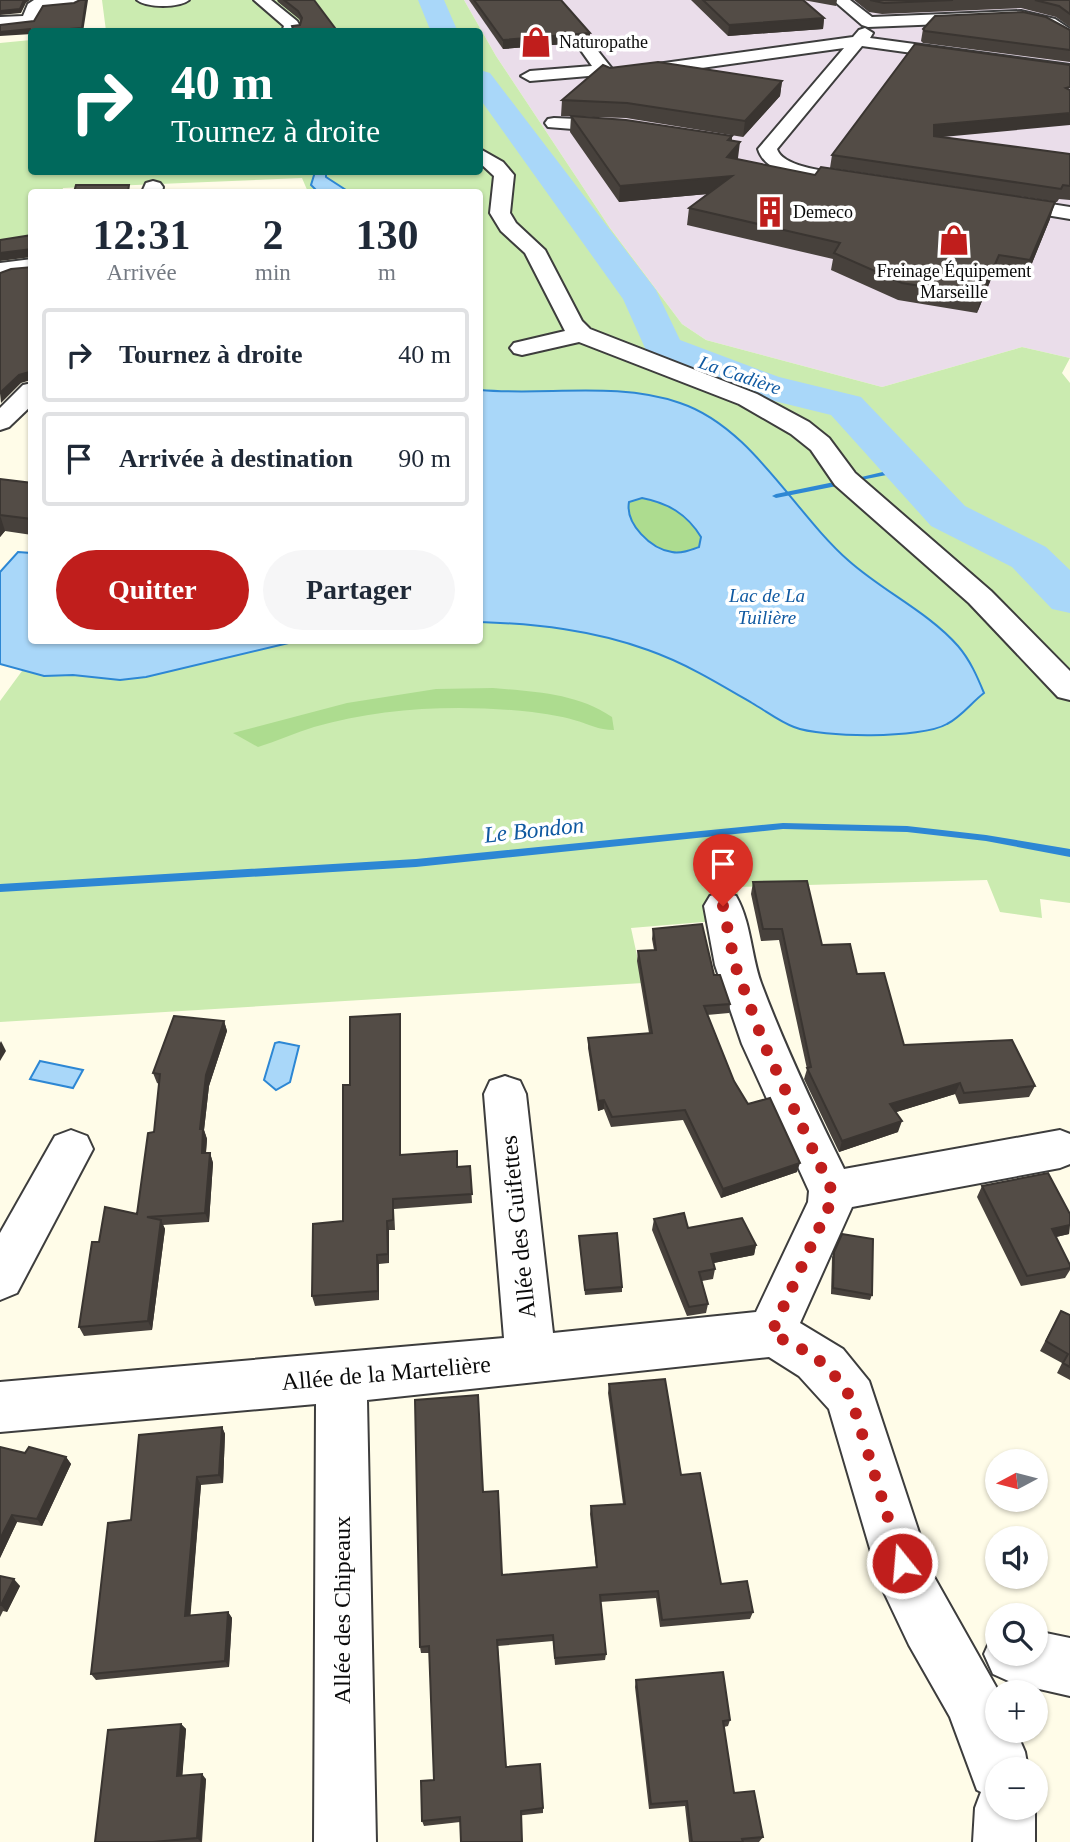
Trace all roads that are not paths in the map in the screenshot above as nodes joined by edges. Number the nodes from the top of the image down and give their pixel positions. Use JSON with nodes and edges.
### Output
{"nodes":[{"id":1,"x":75,"y":0,"type":"edge"},
{"id":2,"x":181,"y":0,"type":"edge"},
{"id":3,"x":262,"y":0,"type":"edge"},
{"id":4,"x":841,"y":0,"type":"edge"},
{"id":5,"x":154,"y":5,"type":"edge"},
{"id":6,"x":896,"y":5,"type":"edge"},
{"id":7,"x":1027,"y":7,"type":"edge"},
{"id":8,"x":1001,"y":9,"type":"dead end"},
{"id":9,"x":1058,"y":10,"type":"edge"},
{"id":10,"x":0,"y":22,"type":"edge"},
{"id":11,"x":868,"y":22,"type":"junction"},
{"id":12,"x":293,"y":28,"type":"edge"},
{"id":13,"x":1067,"y":34,"type":"edge"},
{"id":14,"x":1048,"y":36,"type":"edge"},
{"id":15,"x":858,"y":41,"type":"junction"},
{"id":16,"x":588,"y":49,"type":"edge"},
{"id":17,"x":604,"y":70,"type":"junction"},
{"id":18,"x":1070,"y":71,"type":"edge"},
{"id":19,"x":530,"y":76,"type":"dead end"},
{"id":20,"x":554,"y":122,"type":"dead end"},
{"id":21,"x":638,"y":129,"type":"edge"},
{"id":22,"x":483,"y":157,"type":"edge"},
{"id":23,"x":884,"y":185,"type":"edge"},
{"id":24,"x":979,"y":199,"type":"edge"},
{"id":25,"x":1070,"y":213,"type":"edge"},
{"id":26,"x":28,"y":265,"type":"edge"},
{"id":27,"x":0,"y":274,"type":"edge"},
{"id":28,"x":582,"y":334,"type":"junction"},
{"id":29,"x":522,"y":348,"type":"dead end"},
{"id":30,"x":28,"y":394,"type":"edge"},
{"id":31,"x":0,"y":422,"type":"edge"},
{"id":32,"x":1070,"y":690,"type":"edge"},
{"id":33,"x":723,"y":906,"type":"dead end"},
{"id":34,"x":505,"y":1094,"type":"dead end"},
{"id":35,"x":71,"y":1149,"type":"dead end"},
{"id":36,"x":1060,"y":1149,"type":"dead end"},
{"id":37,"x":832,"y":1191,"type":"junction"},
{"id":38,"x":0,"y":1278,"type":"edge"},
{"id":39,"x":771,"y":1334,"type":"junction"},
{"id":40,"x":531,"y":1360,"type":"junction"},
{"id":41,"x":342,"y":1378,"type":"junction"},
{"id":42,"x":0,"y":1407,"type":"edge"},
{"id":43,"x":974,"y":1656,"type":"edge"},
{"id":44,"x":1048,"y":1662,"type":"edge"},
{"id":45,"x":1070,"y":1667,"type":"edge"},
{"id":46,"x":996,"y":1757,"type":"edge"},
{"id":47,"x":1005,"y":1820,"type":"edge"},
{"id":48,"x":345,"y":1842,"type":"edge"},
{"id":49,"x":1004,"y":1842,"type":"edge"}],
"edges":[{"from":1,"to":10,"type":"street"},
{"from":2,"to":5,"type":"street"},
{"from":3,"to":12,"type":"street"},
{"from":4,"to":11,"type":"street"},
{"from":6,"to":8,"type":"street"},
{"from":7,"to":9,"type":"street"},
{"from":7,"to":11,"type":"street"},
{"from":7,"to":13,"type":"street"},
{"from":11,"to":15,"type":"street"},
{"from":13,"to":14,"type":"street"},
{"from":15,"to":17,"type":"street"},
{"from":15,"to":18,"type":"street"},
{"from":15,"to":23,"type":"street"},
{"from":16,"to":17,"type":"street"},
{"from":17,"to":19,"type":"street"},
{"from":20,"to":21,"type":"street"},
{"from":22,"to":28,"type":"street"},
{"from":24,"to":25,"type":"street"},
{"from":26,"to":27,"type":"street"},
{"from":28,"to":29,"type":"street"},
{"from":28,"to":32,"type":"street"},
{"from":30,"to":31,"type":"street"},
{"from":33,"to":37,"type":"street"},
{"from":34,"to":40,"type":"street","name":"Allée des Guifettes"},
{"from":35,"to":38,"type":"street"},
{"from":36,"to":37,"type":"street"},
{"from":37,"to":39,"type":"street"},
{"from":39,"to":40,"type":"street","name":"Allée de la Martelière"},
{"from":39,"to":43,"type":"street"},
{"from":40,"to":41,"type":"street","name":"Allée de la Martelière"},
{"from":41,"to":42,"type":"street","name":"Allée de la Martelière"},
{"from":41,"to":48,"type":"street","name":"Allée des Chipeaux"},
{"from":43,"to":46,"type":"street"},
{"from":44,"to":45,"type":"street"},
{"from":47,"to":49,"type":"street"}]}
